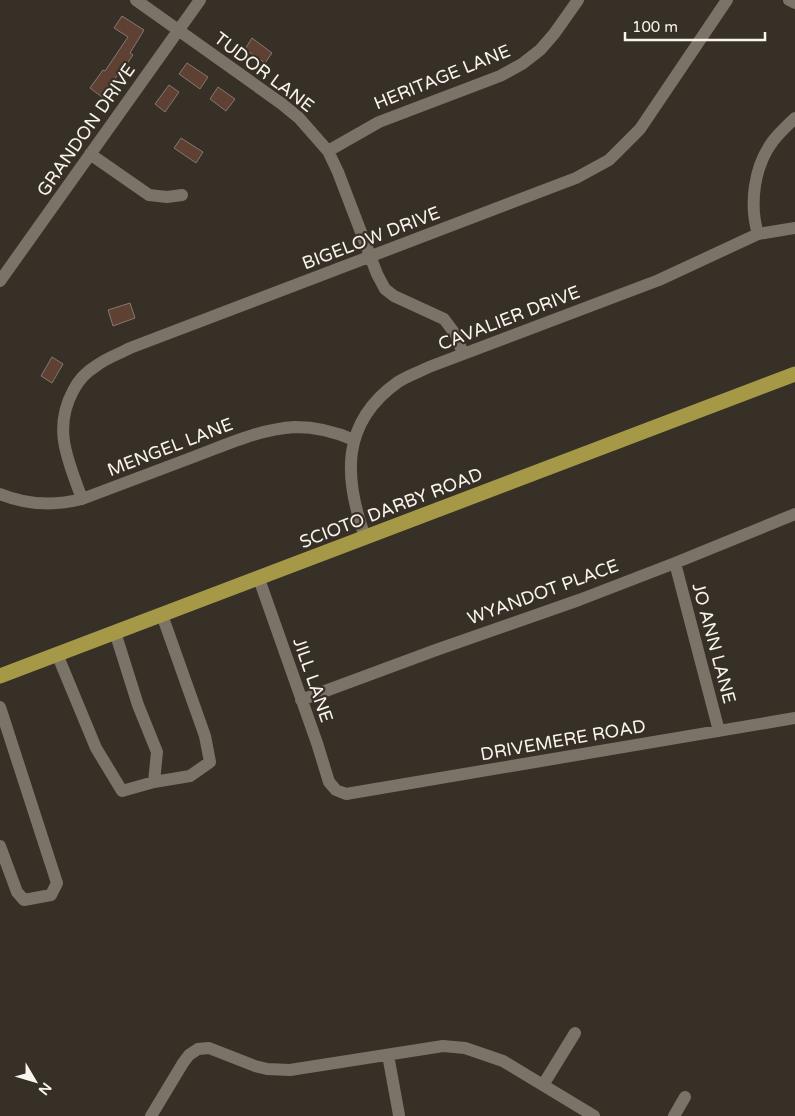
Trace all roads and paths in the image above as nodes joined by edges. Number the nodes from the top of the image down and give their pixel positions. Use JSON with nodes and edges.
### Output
{"nodes":[{"id":1,"x":136,"y":0,"type":"edge"},
{"id":2,"x":200,"y":0,"type":"edge"},
{"id":3,"x":578,"y":0,"type":"edge"},
{"id":4,"x":727,"y":0,"type":"edge"},
{"id":5,"x":789,"y":0,"type":"edge"},
{"id":6,"x":795,"y":3,"type":"edge"},
{"id":7,"x":178,"y":30,"type":"junction"},
{"id":8,"x":795,"y":118,"type":"edge"},
{"id":9,"x":328,"y":151,"type":"junction"},
{"id":10,"x":90,"y":154,"type":"junction"},
{"id":11,"x":182,"y":195,"type":"dead end"},
{"id":12,"x":795,"y":228,"type":"edge"},
{"id":13,"x":758,"y":234,"type":"junction"},
{"id":14,"x":371,"y":257,"type":"junction"},
{"id":15,"x":0,"y":281,"type":"edge"},
{"id":16,"x":463,"y":354,"type":"junction"},
{"id":17,"x":795,"y":374,"type":"edge"},
{"id":18,"x":354,"y":440,"type":"junction"},
{"id":19,"x":0,"y":494,"type":"edge"},
{"id":20,"x":82,"y":499,"type":"junction"},
{"id":21,"x":795,"y":514,"type":"edge"},
{"id":22,"x":365,"y":537,"type":"junction"},
{"id":23,"x":675,"y":563,"type":"junction"},
{"id":24,"x":259,"y":579,"type":"junction"},
{"id":25,"x":162,"y":615,"type":"junction"},
{"id":26,"x":115,"y":632,"type":"junction"},
{"id":27,"x":57,"y":654,"type":"junction"},
{"id":28,"x":0,"y":676,"type":"edge"},
{"id":29,"x":301,"y":700,"type":"junction"},
{"id":30,"x":0,"y":706,"type":"edge"},
{"id":31,"x":795,"y":718,"type":"edge"},
{"id":32,"x":719,"y":731,"type":"junction"},
{"id":33,"x":154,"y":782,"type":"junction"},
{"id":34,"x":336,"y":790,"type":"joint"},
{"id":35,"x":0,"y":846,"type":"edge"},
{"id":36,"x":575,"y":1033,"type":"dead end"},
{"id":37,"x":388,"y":1055,"type":"junction"},
{"id":38,"x":543,"y":1085,"type":"junction"},
{"id":39,"x":685,"y":1097,"type":"dead end"},
{"id":40,"x":399,"y":1115,"type":"edge"},
{"id":41,"x":150,"y":1116,"type":"edge"},
{"id":42,"x":594,"y":1116,"type":"edge"},
{"id":43,"x":674,"y":1116,"type":"edge"}],
"edges":[{"from":1,"to":7,"type":"street","name":"TUDOR LANE"},
{"from":2,"to":7,"type":"street","name":"GRANDON DRIVE"},
{"from":3,"to":9,"type":"street","name":"HERITAGE LANE"},
{"from":4,"to":14,"type":"street","name":"BIGELOW DRIVE"},
{"from":5,"to":6,"type":"street"},
{"from":7,"to":9,"type":"street","name":"TUDOR LANE"},
{"from":7,"to":10,"type":"street","name":"GRANDON DRIVE"},
{"from":8,"to":13,"type":"street"},
{"from":9,"to":14,"type":"street","name":"TUDOR LANE"},
{"from":10,"to":11,"type":"street"},
{"from":10,"to":15,"type":"street","name":"GRANDON DRIVE"},
{"from":12,"to":13,"type":"street","name":"CAVALIER DRIVE"},
{"from":13,"to":16,"type":"street","name":"CAVALIER DRIVE"},
{"from":14,"to":16,"type":"street","name":"TUDOR LANE"},
{"from":14,"to":20,"type":"street","name":"BIGELOW DRIVE"},
{"from":16,"to":18,"type":"street","name":"CAVALIER DRIVE"},
{"from":17,"to":22,"type":"main road","name":"SCIOTO DARBY ROAD"},
{"from":18,"to":20,"type":"street","name":"MENGEL LANE"},
{"from":18,"to":22,"type":"street","name":"CAVALIER DRIVE"},
{"from":19,"to":20,"type":"street","name":"MENGEL LANE"},
{"from":21,"to":23,"type":"street","name":"WYANDOT PLACE"},
{"from":22,"to":24,"type":"main road","name":"SCIOTO DARBY ROAD"},
{"from":23,"to":29,"type":"street","name":"WYANDOT PLACE"},
{"from":23,"to":32,"type":"street","name":"JO ANN LANE"},
{"from":24,"to":25,"type":"main road","name":"SCIOTO DARBY ROAD"},
{"from":24,"to":29,"type":"street","name":"JILL LANE"},
{"from":25,"to":26,"type":"main road","name":"SCIOTO DARBY ROAD"},
{"from":25,"to":33,"type":"street"},
{"from":26,"to":27,"type":"main road","name":"SCIOTO DARBY ROAD"},
{"from":26,"to":33,"type":"street"},
{"from":27,"to":28,"type":"main road","name":"SCIOTO DARBY ROAD"},
{"from":27,"to":33,"type":"street"},
{"from":29,"to":34,"type":"street","name":"JILL LANE"},
{"from":30,"to":35,"type":"street"},
{"from":31,"to":32,"type":"street","name":"DRIVEMERE ROAD"},
{"from":32,"to":34,"type":"street","name":"DRIVEMERE ROAD"},
{"from":36,"to":38,"type":"street"},
{"from":37,"to":38,"type":"street"},
{"from":37,"to":40,"type":"street"},
{"from":37,"to":41,"type":"street"},
{"from":38,"to":42,"type":"street"},
{"from":39,"to":43,"type":"street"}]}
